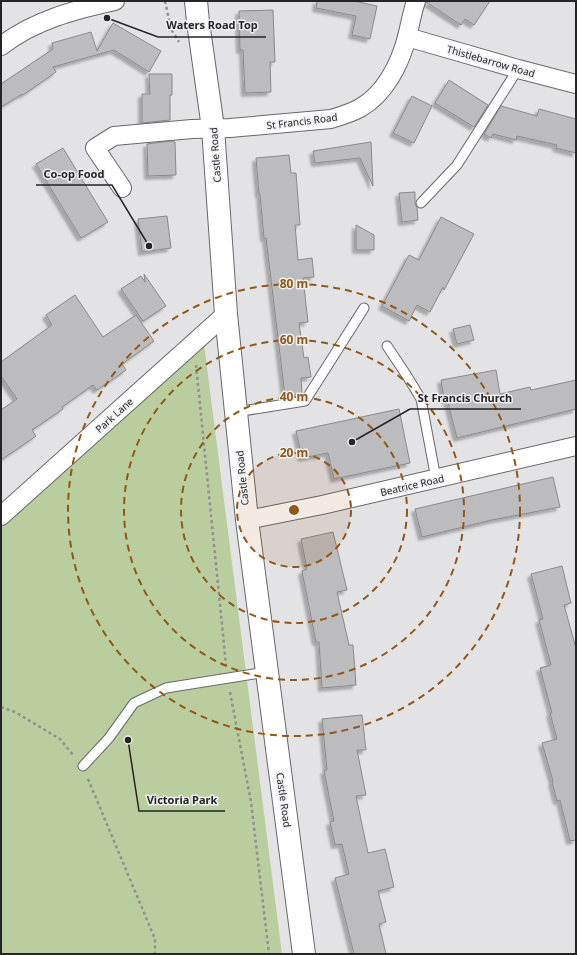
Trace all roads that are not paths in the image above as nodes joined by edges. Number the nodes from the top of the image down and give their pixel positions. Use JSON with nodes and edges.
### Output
{"nodes":[{"id":1,"x":115,"y":1,"type":"edge"},
{"id":2,"x":196,"y":1,"type":"edge"},
{"id":3,"x":416,"y":1,"type":"edge"},
{"id":4,"x":407,"y":37,"type":"junction"},
{"id":5,"x":1,"y":46,"type":"edge"},
{"id":6,"x":518,"y":69,"type":"junction"},
{"id":7,"x":576,"y":84,"type":"edge"},
{"id":8,"x":213,"y":128,"type":"junction"},
{"id":9,"x":122,"y":188,"type":"dead end"},
{"id":10,"x":421,"y":203,"type":"dead end"},
{"id":11,"x":364,"y":308,"type":"dead end"},
{"id":12,"x":226,"y":314,"type":"junction"},
{"id":13,"x":387,"y":346,"type":"dead end"},
{"id":14,"x":236,"y":412,"type":"junction"},
{"id":15,"x":576,"y":446,"type":"edge"},
{"id":16,"x":436,"y":479,"type":"junction"},
{"id":17,"x":1,"y":516,"type":"edge"},
{"id":18,"x":247,"y":520,"type":"junction"},
{"id":19,"x":266,"y":672,"type":"junction"},
{"id":20,"x":83,"y":766,"type":"road end"},
{"id":21,"x":304,"y":954,"type":"edge"}],
"edges":[{"from":1,"to":5,"type":"street"},
{"from":2,"to":8,"type":"main road","name":"Castle Road"},
{"from":3,"to":4,"type":"street","name":"St Francis Road"},
{"from":4,"to":6,"type":"street","name":"Thistlebarrow Road"},
{"from":4,"to":8,"type":"street","name":"St Francis Road"},
{"from":6,"to":7,"type":"street","name":"Thistlebarrow Road"},
{"from":6,"to":10,"type":"lane"},
{"from":8,"to":9,"type":"street","name":"St Francis Road"},
{"from":8,"to":12,"type":"main road","name":"Castle Road"},
{"from":11,"to":14,"type":"lane"},
{"from":12,"to":14,"type":"main road","name":"Castle Road"},
{"from":12,"to":17,"type":"street","name":"Park Lane"},
{"from":13,"to":16,"type":"lane"},
{"from":14,"to":18,"type":"main road","name":"Castle Road"},
{"from":15,"to":16,"type":"street","name":"Beatrice Road"},
{"from":16,"to":18,"type":"street","name":"Beatrice Road"},
{"from":18,"to":19,"type":"main road","name":"Castle Road"},
{"from":19,"to":20,"type":"lane"},
{"from":19,"to":21,"type":"main road","name":"Castle Road"}]}
